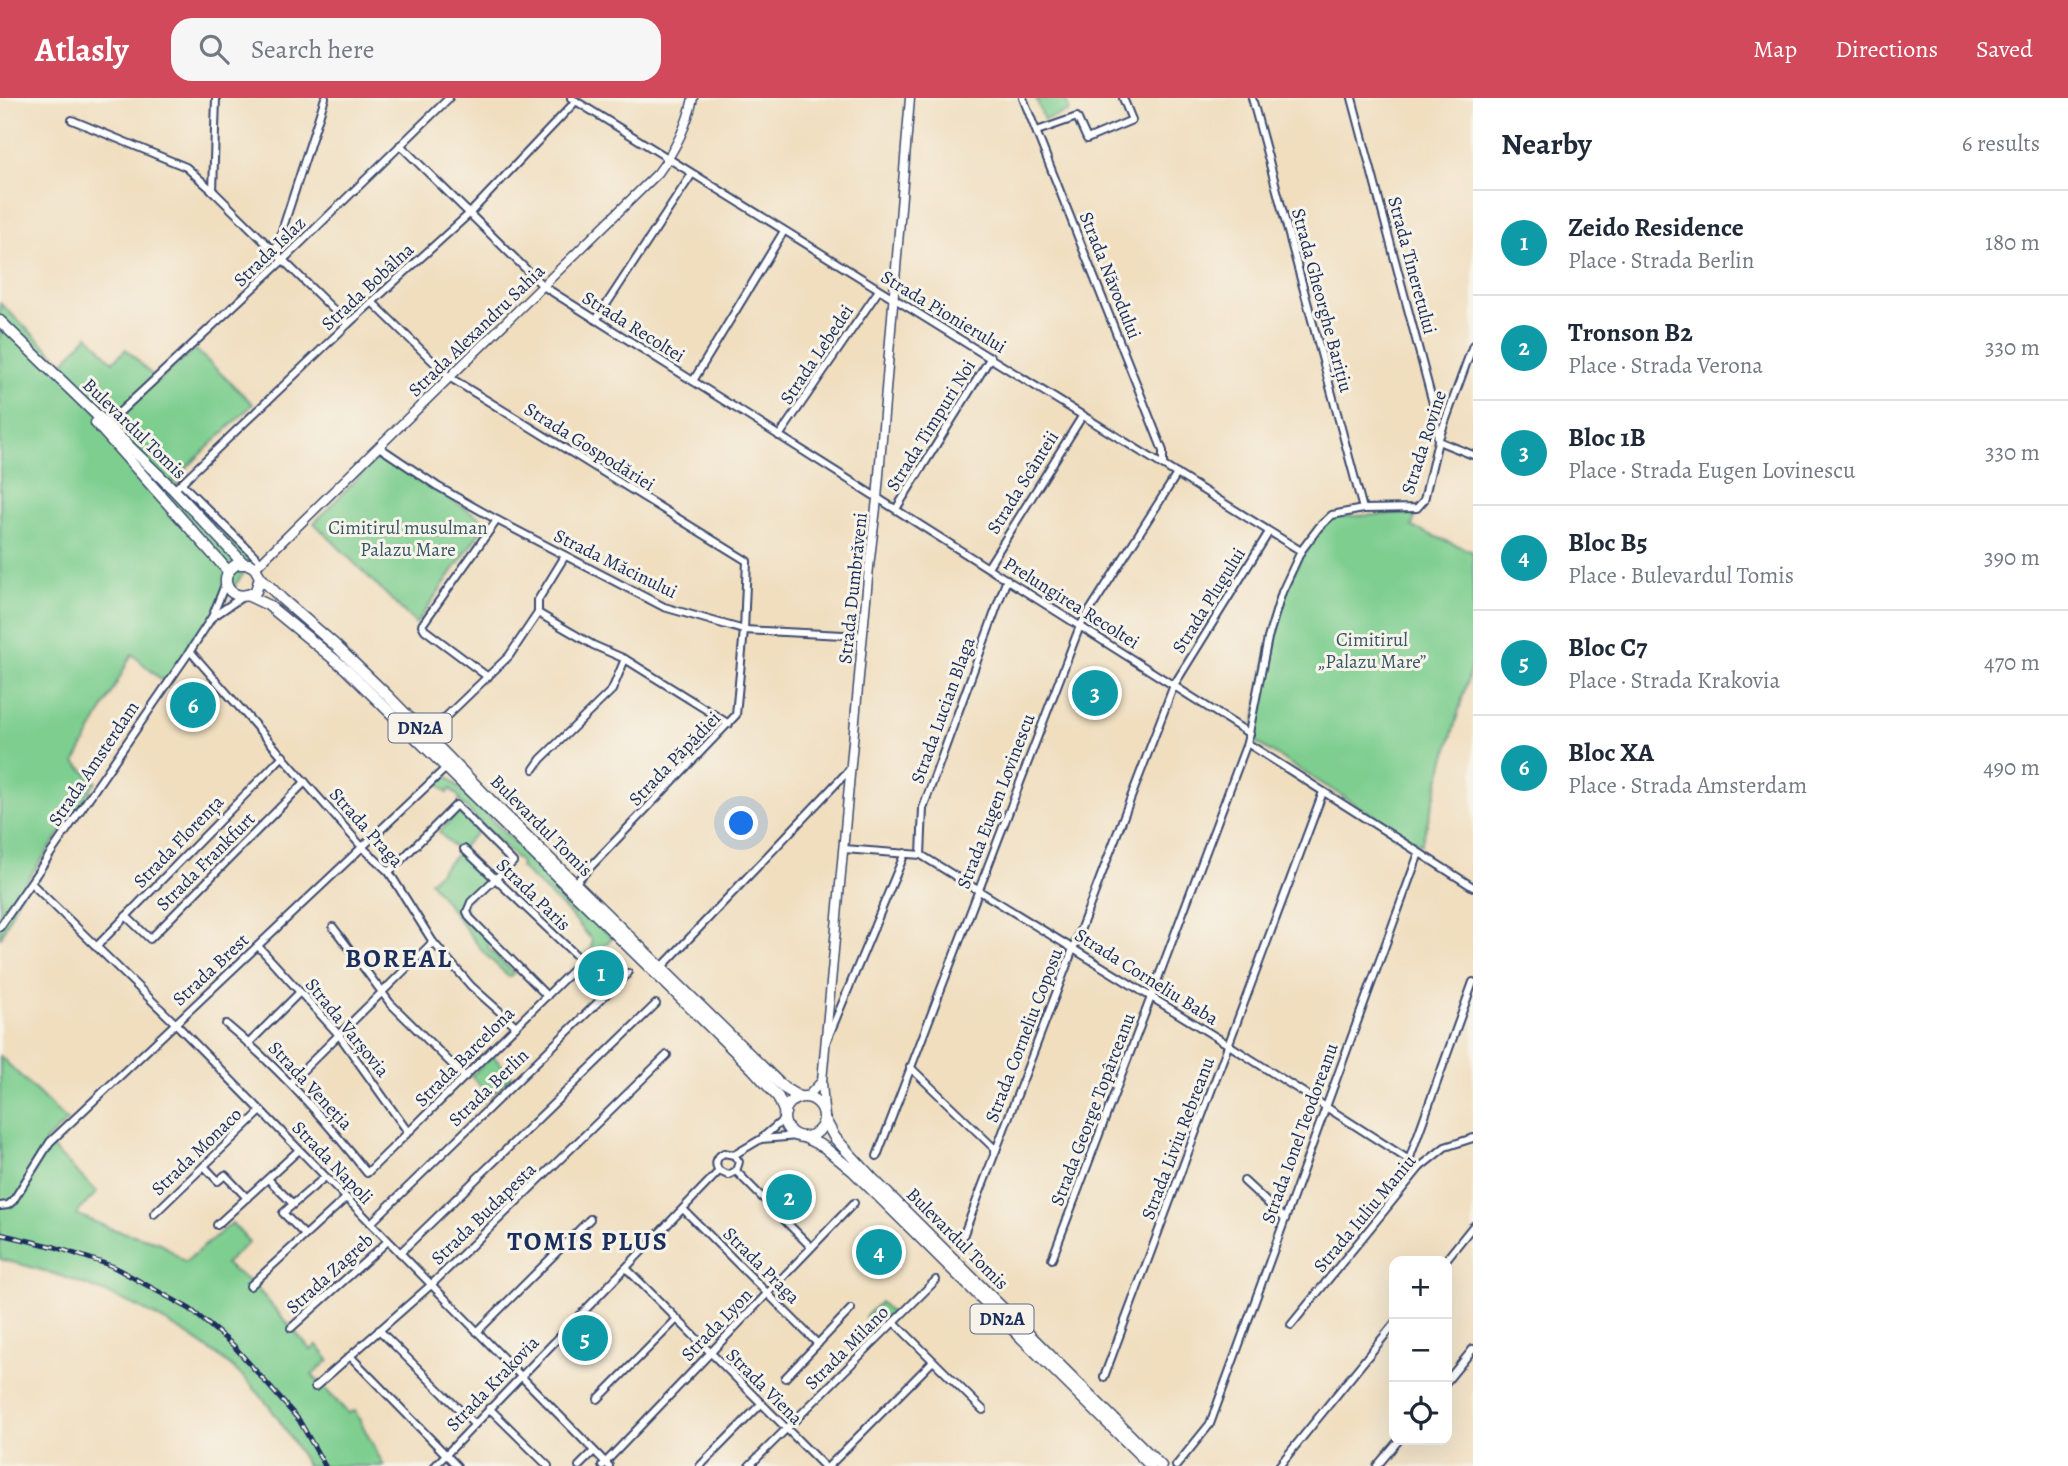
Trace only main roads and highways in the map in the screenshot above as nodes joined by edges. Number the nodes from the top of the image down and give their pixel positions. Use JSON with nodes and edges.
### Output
{"nodes":[{"id":1,"x":0,"y":321,"type":"edge"},
{"id":2,"x":0,"y":330,"type":"edge"},
{"id":3,"x":243,"y":563,"type":"junction"},
{"id":4,"x":259,"y":569,"type":"junction"},
{"id":5,"x":227,"y":577,"type":"junction"},
{"id":6,"x":246,"y":596,"type":"junction"},
{"id":7,"x":803,"y":1097,"type":"junction"},
{"id":8,"x":824,"y":1115,"type":"junction"},
{"id":9,"x":784,"y":1116,"type":"junction"},
{"id":10,"x":801,"y":1137,"type":"junction"},
{"id":11,"x":1151,"y":1466,"type":"edge"},
{"id":12,"x":1161,"y":1466,"type":"edge"}],
"edges":[{"from":1,"to":3,"type":"main road","name":"Bulevardul Tomis"},
{"from":2,"to":5,"type":"main road","name":"Bulevardul Tomis"},
{"from":3,"to":4,"type":"main road"},
{"from":3,"to":5,"type":"main road"},
{"from":4,"to":6,"type":"main road"},
{"from":4,"to":7,"type":"main road","name":"Bulevardul Tomis","number":"DN2A"},
{"from":5,"to":6,"type":"main road"},
{"from":6,"to":9,"type":"main road","name":"Bulevardul Tomis","number":"DN2A"},
{"from":7,"to":8,"type":"main road","number":"DN2A"},
{"from":7,"to":9,"type":"main road"},
{"from":8,"to":10,"type":"main road"},
{"from":8,"to":12,"type":"main road","name":"Bulevardul Tomis","number":"DN2A"},
{"from":9,"to":10,"type":"main road","number":"DN2A"},
{"from":10,"to":11,"type":"main road","name":"Bulevardul Tomis","number":"DN2A"}]}
